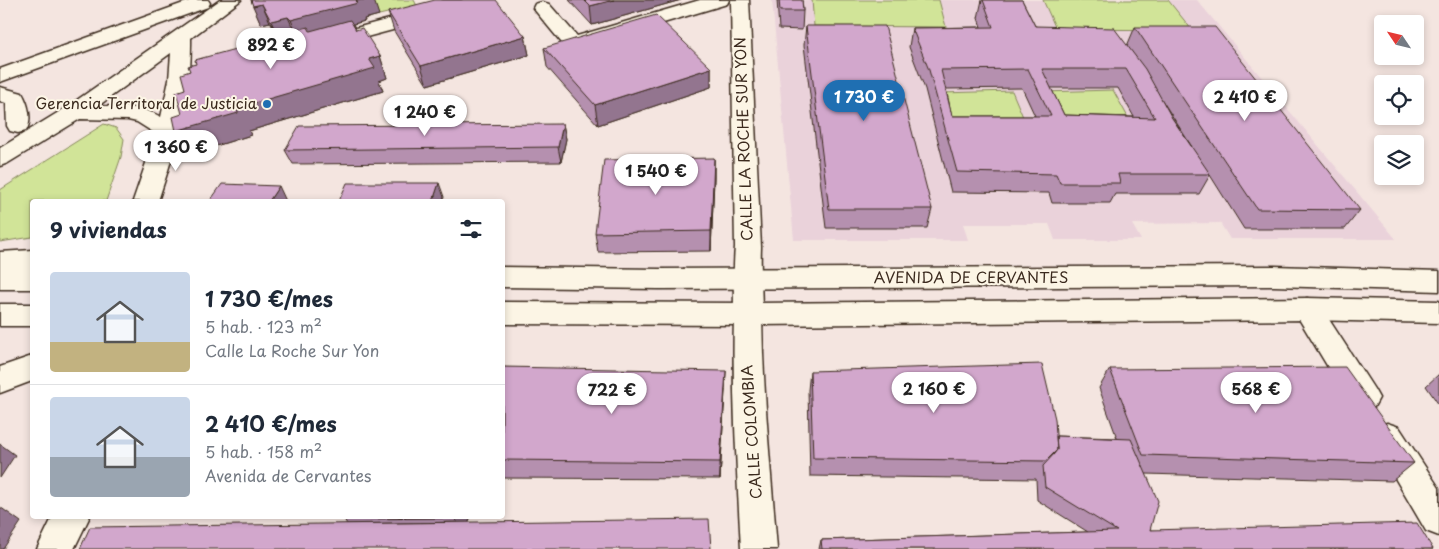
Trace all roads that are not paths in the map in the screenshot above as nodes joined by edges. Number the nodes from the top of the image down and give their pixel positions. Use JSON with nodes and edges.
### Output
{"nodes":[{"id":1,"x":232,"y":0,"type":"edge"},
{"id":2,"x":452,"y":0,"type":"edge"},
{"id":3,"x":720,"y":0,"type":"edge"},
{"id":4,"x":740,"y":0,"type":"edge"},
{"id":5,"x":203,"y":1,"type":"edge"},
{"id":6,"x":542,"y":8,"type":"dead end"},
{"id":7,"x":181,"y":38,"type":"junction"},
{"id":8,"x":314,"y":45,"type":"edge"},
{"id":9,"x":0,"y":76,"type":"edge"},
{"id":10,"x":0,"y":94,"type":"edge"},
{"id":11,"x":75,"y":112,"type":"junction"},
{"id":12,"x":9,"y":131,"type":"edge"},
{"id":13,"x":168,"y":131,"type":"junction"},
{"id":14,"x":0,"y":158,"type":"edge"},
{"id":15,"x":147,"y":199,"type":"edge"},
{"id":16,"x":30,"y":260,"type":"edge"},
{"id":17,"x":0,"y":262,"type":"edge"},
{"id":18,"x":505,"y":277,"type":"edge"},
{"id":19,"x":0,"y":279,"type":"edge"},
{"id":20,"x":30,"y":279,"type":"edge"},
{"id":21,"x":746,"y":279,"type":"junction"},
{"id":22,"x":1439,"y":281,"type":"edge"},
{"id":23,"x":1307,"y":309,"type":"junction"},
{"id":24,"x":1439,"y":312,"type":"edge"},
{"id":25,"x":505,"y":313,"type":"edge"},
{"id":26,"x":748,"y":314,"type":"junction"},
{"id":27,"x":0,"y":315,"type":"edge"},
{"id":28,"x":30,"y":315,"type":"edge"},
{"id":29,"x":30,"y":369,"type":"edge"},
{"id":30,"x":0,"y":380,"type":"edge"},
{"id":31,"x":70,"y":519,"type":"edge"},
{"id":32,"x":1439,"y":519,"type":"edge"},
{"id":33,"x":55,"y":549,"type":"edge"},
{"id":34,"x":760,"y":549,"type":"edge"}],
"edges":[{"from":1,"to":7,"type":"main road"},
{"from":2,"to":8,"type":"main road"},
{"from":3,"to":6,"type":"main road"},
{"from":4,"to":21,"type":"main road","name":"CALLE LA ROCHE SUR YON"},
{"from":5,"to":9,"type":"main road"},
{"from":5,"to":12,"type":"main road"},
{"from":7,"to":11,"type":"main road"},
{"from":7,"to":13,"type":"main road"},
{"from":10,"to":12,"type":"main road"},
{"from":11,"to":13,"type":"main road"},
{"from":11,"to":14,"type":"main road"},
{"from":13,"to":15,"type":"main road"},
{"from":16,"to":17,"type":"main road"},
{"from":18,"to":21,"type":"main road","name":"AVENIDA DE CERVANTES"},
{"from":19,"to":20,"type":"main road"},
{"from":21,"to":22,"type":"main road","name":"AVENIDA DE CERVANTES"},
{"from":21,"to":26,"type":"main road","name":"CALLE LA ROCHE SUR YON"},
{"from":23,"to":24,"type":"main road"},
{"from":23,"to":26,"type":"main road"},
{"from":23,"to":32,"type":"main road"},
{"from":25,"to":26,"type":"main road"},
{"from":26,"to":34,"type":"main road","name":"CALLE COLOMBIA"},
{"from":27,"to":28,"type":"main road"},
{"from":29,"to":30,"type":"main road"},
{"from":31,"to":33,"type":"main road"}]}
